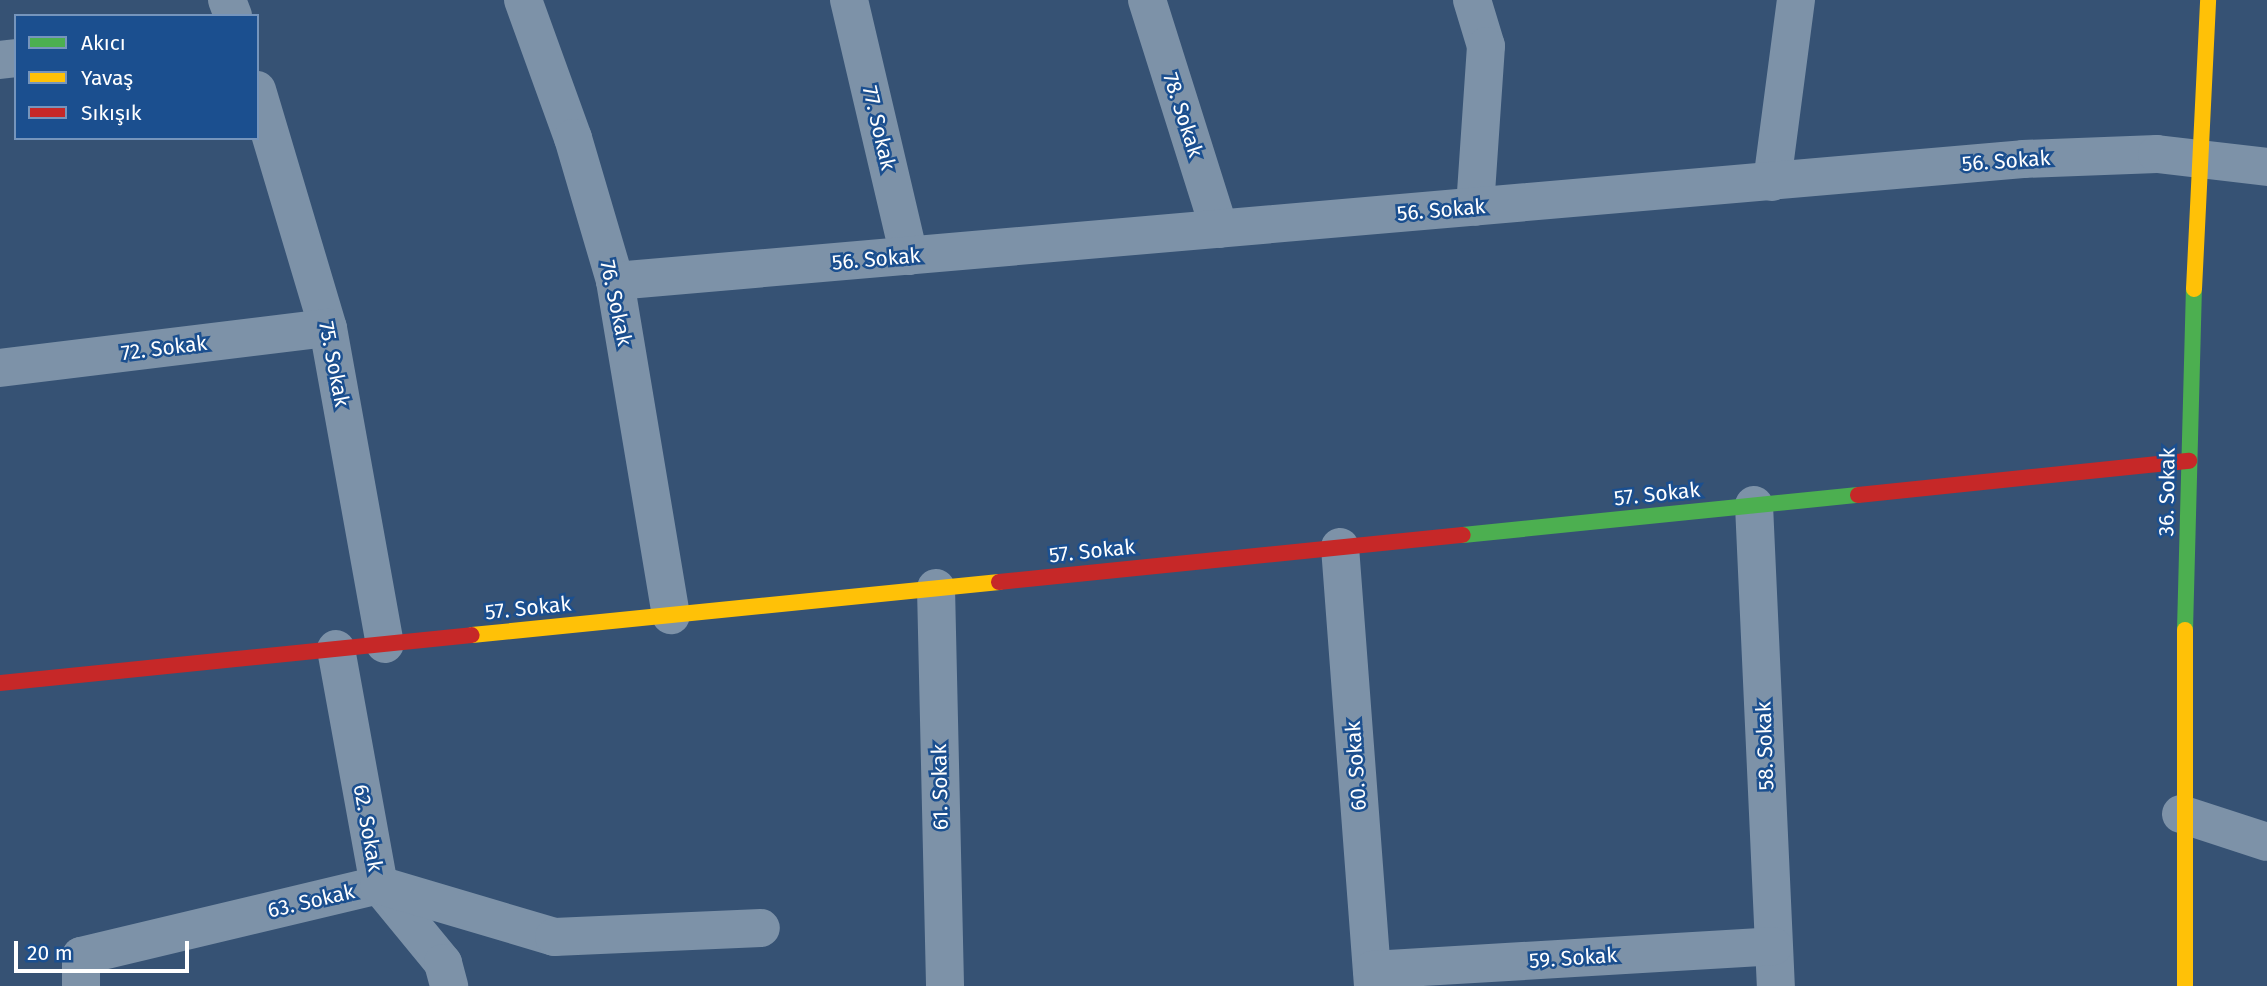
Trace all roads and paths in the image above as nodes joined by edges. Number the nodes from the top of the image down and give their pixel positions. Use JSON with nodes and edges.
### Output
{"nodes":[{"id":1,"x":523,"y":0,"type":"edge"},
{"id":2,"x":849,"y":0,"type":"edge"},
{"id":3,"x":1147,"y":0,"type":"edge"},
{"id":4,"x":1472,"y":0,"type":"edge"},
{"id":5,"x":1496,"y":0,"type":"edge"},
{"id":6,"x":1796,"y":0,"type":"edge"},
{"id":7,"x":2202,"y":3,"type":"edge"},
{"id":8,"x":1486,"y":46,"type":"junction"},
{"id":9,"x":259,"y":97,"type":"edge"},
{"id":10,"x":2197,"y":157,"type":"junction"},
{"id":11,"x":2267,"y":167,"type":"edge"},
{"id":12,"x":1772,"y":182,"type":"junction"},
{"id":13,"x":1475,"y":207,"type":"junction"},
{"id":14,"x":1219,"y":229,"type":"junction"},
{"id":15,"x":909,"y":256,"type":"junction"},
{"id":16,"x":615,"y":282,"type":"junction"},
{"id":17,"x":328,"y":328,"type":"junction"},
{"id":18,"x":0,"y":368,"type":"edge"},
{"id":19,"x":2189,"y":461,"type":"junction"},
{"id":20,"x":1754,"y":505,"type":"junction"},
{"id":21,"x":1340,"y":547,"type":"junction"},
{"id":22,"x":936,"y":588,"type":"junction"},
{"id":23,"x":671,"y":615,"type":"junction"},
{"id":24,"x":385,"y":644,"type":"junction"},
{"id":25,"x":336,"y":649,"type":"junction"},
{"id":26,"x":0,"y":683,"type":"edge"},
{"id":27,"x":2181,"y":814,"type":"junction"},
{"id":28,"x":2267,"y":842,"type":"edge"},
{"id":29,"x":379,"y":885,"type":"junction"},
{"id":30,"x":761,"y":928,"type":"dead end"},
{"id":31,"x":1773,"y":946,"type":"junction"},
{"id":32,"x":81,"y":971,"type":"edge"},
{"id":33,"x":1373,"y":978,"type":"edge"},
{"id":34,"x":449,"y":986,"type":"edge"},
{"id":35,"x":945,"y":986,"type":"edge"},
{"id":36,"x":1776,"y":986,"type":"edge"},
{"id":37,"x":2185,"y":986,"type":"edge"}],
"edges":[{"from":1,"to":16,"type":"street","name":"76. Sokak"},
{"from":2,"to":15,"type":"street","name":"77. Sokak"},
{"from":3,"to":14,"type":"street","name":"78. Sokak"},
{"from":4,"to":8,"type":"street"},
{"from":5,"to":8,"type":"street"},
{"from":6,"to":12,"type":"street"},
{"from":7,"to":10,"type":"street","name":"36. Sokak"},
{"from":8,"to":13,"type":"street"},
{"from":9,"to":17,"type":"street","name":"75. Sokak"},
{"from":10,"to":11,"type":"street","name":"56. Sokak"},
{"from":10,"to":12,"type":"street","name":"56. Sokak"},
{"from":10,"to":19,"type":"street","name":"36. Sokak"},
{"from":12,"to":13,"type":"street","name":"56. Sokak"},
{"from":13,"to":14,"type":"street","name":"56. Sokak"},
{"from":14,"to":15,"type":"street","name":"56. Sokak"},
{"from":15,"to":16,"type":"street","name":"56. Sokak"},
{"from":16,"to":23,"type":"street","name":"76. Sokak"},
{"from":17,"to":18,"type":"street","name":"72. Sokak"},
{"from":17,"to":24,"type":"street","name":"75. Sokak"},
{"from":19,"to":20,"type":"street","name":"57. Sokak"},
{"from":19,"to":27,"type":"street","name":"36. Sokak"},
{"from":20,"to":21,"type":"street","name":"57. Sokak"},
{"from":20,"to":31,"type":"street","name":"58. Sokak"},
{"from":21,"to":22,"type":"street","name":"57. Sokak"},
{"from":21,"to":33,"type":"street","name":"60. Sokak"},
{"from":22,"to":23,"type":"street","name":"57. Sokak"},
{"from":22,"to":35,"type":"street","name":"61. Sokak"},
{"from":23,"to":24,"type":"street","name":"57. Sokak"},
{"from":24,"to":25,"type":"street","name":"57. Sokak"},
{"from":25,"to":26,"type":"street","name":"57. Sokak"},
{"from":25,"to":29,"type":"street","name":"62. Sokak"},
{"from":27,"to":28,"type":"street"},
{"from":27,"to":37,"type":"street","name":"36. Sokak"},
{"from":29,"to":30,"type":"street"},
{"from":29,"to":32,"type":"street","name":"63. Sokak"},
{"from":29,"to":34,"type":"street","name":"62. Sokak"},
{"from":31,"to":33,"type":"street","name":"59. Sokak"},
{"from":31,"to":36,"type":"street","name":"58. Sokak"}]}
